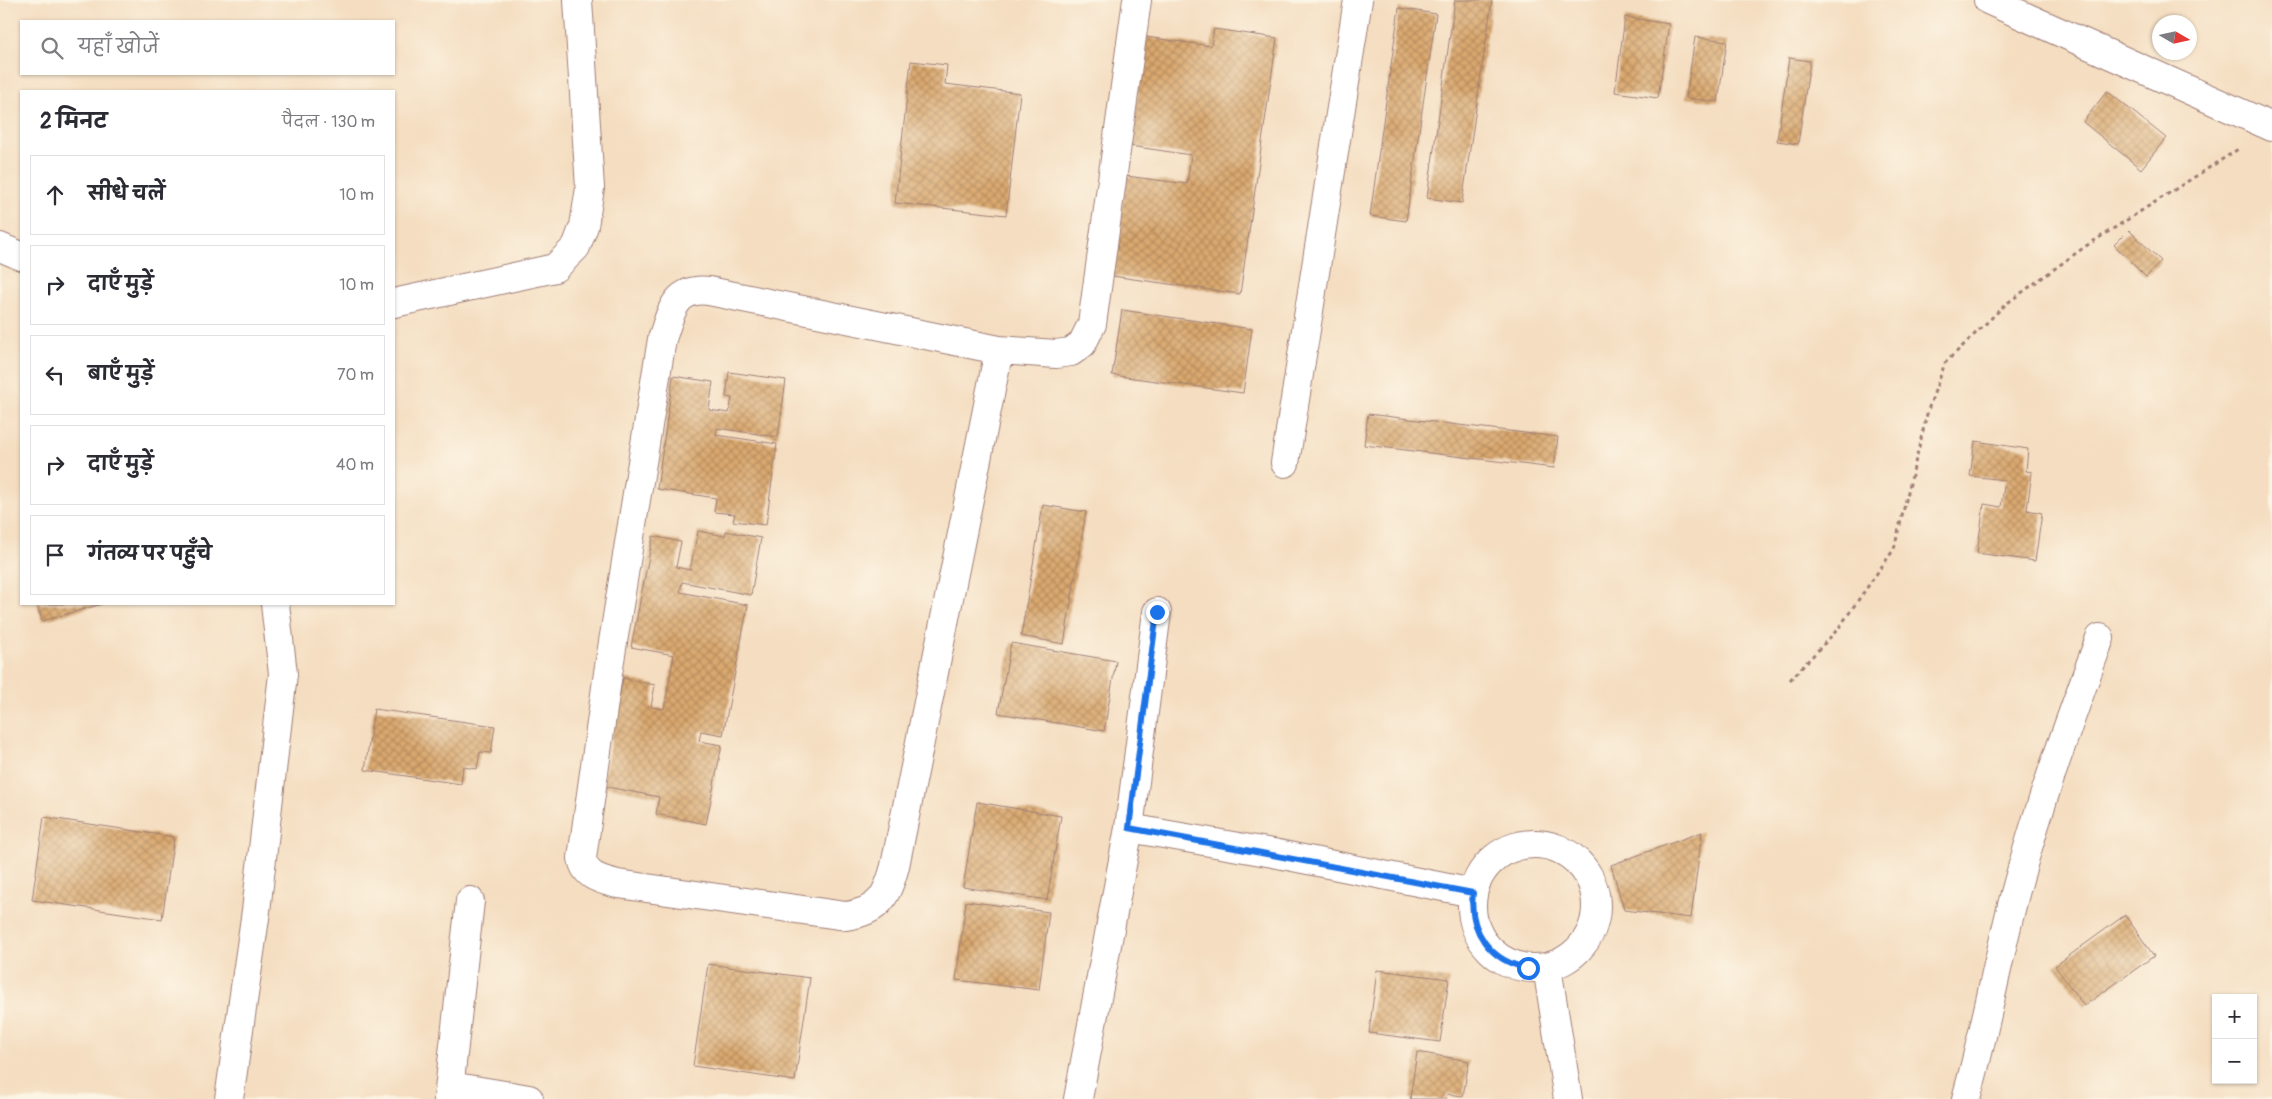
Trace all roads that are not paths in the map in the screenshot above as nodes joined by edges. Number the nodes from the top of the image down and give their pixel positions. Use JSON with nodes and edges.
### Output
{"nodes":[{"id":1,"x":578,"y":0,"type":"edge"},
{"id":2,"x":1137,"y":0,"type":"edge"},
{"id":3,"x":1358,"y":0,"type":"edge"},
{"id":4,"x":1988,"y":0,"type":"edge"},
{"id":5,"x":2272,"y":127,"type":"edge"},
{"id":6,"x":0,"y":247,"type":"edge"},
{"id":7,"x":20,"y":256,"type":"edge"},
{"id":8,"x":395,"y":303,"type":"edge"},
{"id":9,"x":999,"y":350,"type":"junction"},
{"id":10,"x":1285,"y":464,"type":"dead end"},
{"id":11,"x":275,"y":605,"type":"edge"},
{"id":12,"x":1157,"y":612,"type":"dead end"},
{"id":13,"x":2100,"y":638,"type":"dead end"},
{"id":14,"x":1129,"y":828,"type":"junction"},
{"id":15,"x":1473,"y":893,"type":"junction"},
{"id":16,"x":470,"y":901,"type":"dead end"},
{"id":17,"x":1546,"y":967,"type":"junction"},
{"id":18,"x":449,"y":1092,"type":"edge"},
{"id":19,"x":229,"y":1099,"type":"edge"},
{"id":20,"x":529,"y":1099,"type":"edge"},
{"id":21,"x":1078,"y":1099,"type":"edge"},
{"id":22,"x":1568,"y":1099,"type":"edge"},
{"id":23,"x":1966,"y":1099,"type":"edge"}],
"edges":[{"from":1,"to":8,"type":"street"},
{"from":2,"to":9,"type":"street"},
{"from":3,"to":10,"type":"street"},
{"from":4,"to":5,"type":"street"},
{"from":6,"to":7,"type":"street"},
{"from":9,"to":9,"type":"street"},
{"from":11,"to":19,"type":"street"},
{"from":12,"to":14,"type":"street"},
{"from":13,"to":23,"type":"street"},
{"from":14,"to":15,"type":"street"},
{"from":14,"to":21,"type":"street"},
{"from":15,"to":17,"type":"street"},
{"from":15,"to":17,"type":"street"},
{"from":16,"to":18,"type":"street"},
{"from":17,"to":22,"type":"street"},
{"from":18,"to":20,"type":"street"}]}
